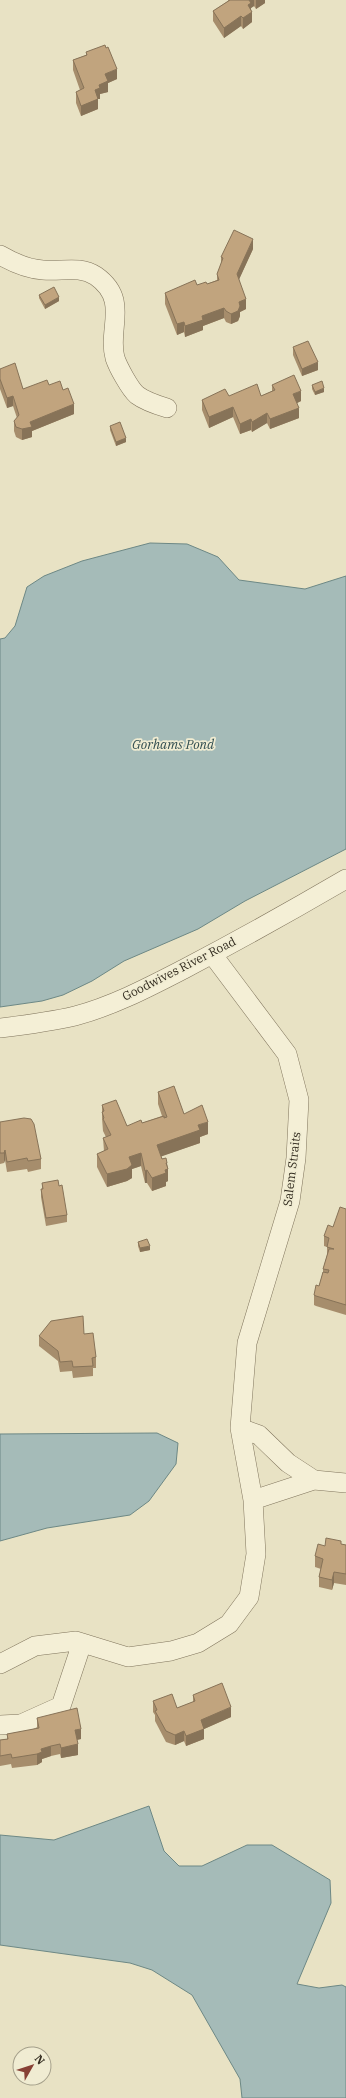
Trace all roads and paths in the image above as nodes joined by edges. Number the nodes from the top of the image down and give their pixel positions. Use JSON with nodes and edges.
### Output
{"nodes":[{"id":1,"x":0,"y":255,"type":"edge"},
{"id":2,"x":167,"y":408,"type":"dead end"},
{"id":3,"x":346,"y":879,"type":"edge"},
{"id":4,"x":212,"y":954,"type":"junction"},
{"id":5,"x":0,"y":1028,"type":"edge"},
{"id":6,"x":240,"y":1428,"type":"junction"},
{"id":7,"x":314,"y":1480,"type":"junction"},
{"id":8,"x":346,"y":1483,"type":"edge"},
{"id":9,"x":253,"y":1500,"type":"junction"},
{"id":10,"x":82,"y":1643,"type":"junction"},
{"id":11,"x":0,"y":1664,"type":"edge"},
{"id":12,"x":0,"y":1725,"type":"edge"}],
"edges":[{"from":1,"to":2,"type":"street"},
{"from":3,"to":4,"type":"street","name":"Goodwives River Road"},
{"from":4,"to":5,"type":"street","name":"Goodwives River Road"},
{"from":4,"to":6,"type":"street","name":"Salem Straits"},
{"from":6,"to":7,"type":"street"},
{"from":6,"to":9,"type":"street","name":"Salem Straits"},
{"from":7,"to":8,"type":"street"},
{"from":7,"to":9,"type":"street"},
{"from":9,"to":10,"type":"street","name":"Salem Straits"},
{"from":10,"to":11,"type":"street","name":"Salem Straits"},
{"from":10,"to":12,"type":"street"}]}
